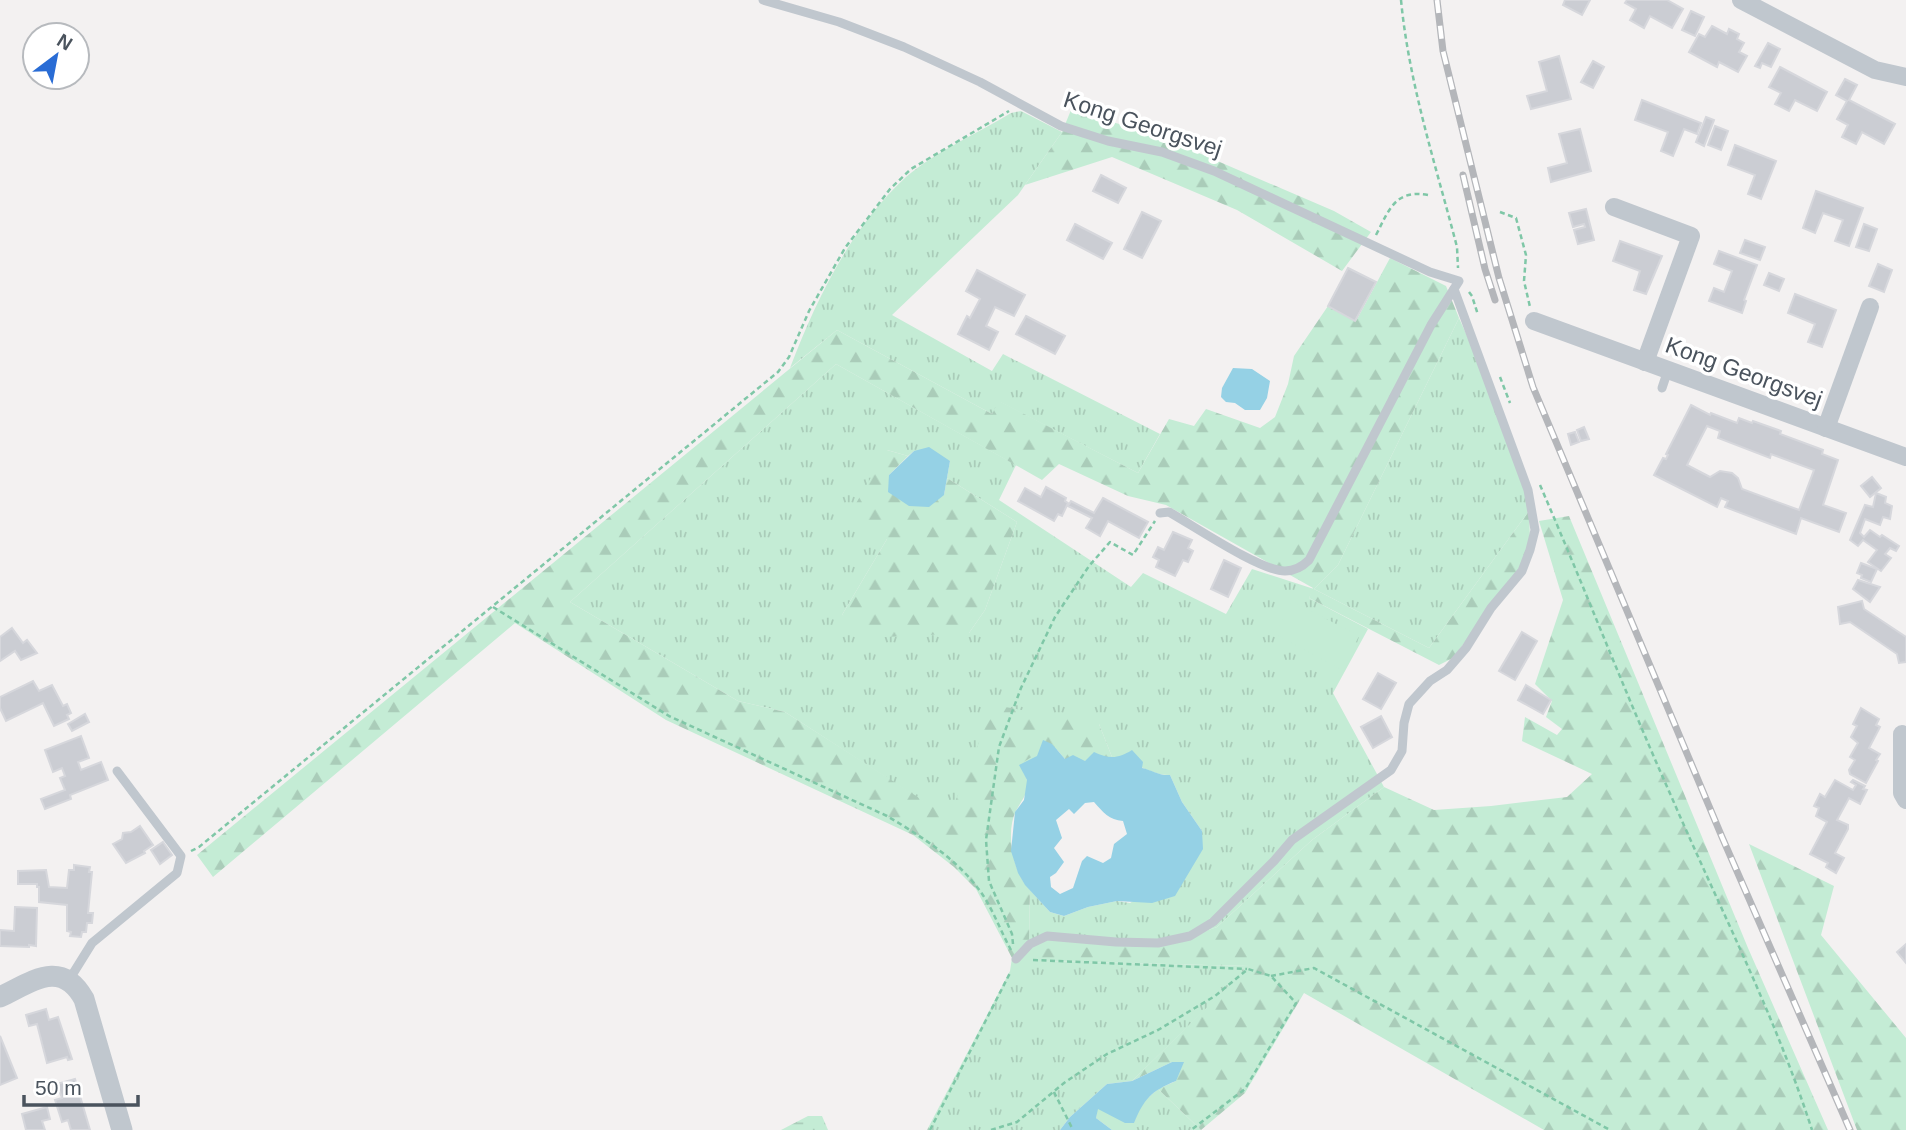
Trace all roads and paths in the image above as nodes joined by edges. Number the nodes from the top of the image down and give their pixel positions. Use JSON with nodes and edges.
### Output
{"nodes":[{"id":1,"x":763,"y":0,"type":"edge"},
{"id":2,"x":1401,"y":0,"type":"edge"},
{"id":3,"x":1741,"y":0,"type":"edge"},
{"id":4,"x":1906,"y":78,"type":"edge"},
{"id":5,"x":1022,"y":106,"type":"junction"},
{"id":6,"x":1428,"y":195,"type":"dead end"},
{"id":7,"x":1614,"y":206,"type":"dead end"},
{"id":8,"x":1500,"y":212,"type":"dead end"},
{"id":9,"x":1371,"y":244,"type":"junction"},
{"id":10,"x":1457,"y":285,"type":"junction"},
{"id":11,"x":1870,"y":307,"type":"dead end"},
{"id":12,"x":1478,"y":317,"type":"dead end"},
{"id":13,"x":1534,"y":320,"type":"joint"},
{"id":14,"x":1645,"y":362,"type":"junction"},
{"id":15,"x":1497,"y":370,"type":"dead end"},
{"id":16,"x":1668,"y":370,"type":"junction"},
{"id":17,"x":1662,"y":388,"type":"dead end"},
{"id":18,"x":1510,"y":403,"type":"dead end"},
{"id":19,"x":1826,"y":428,"type":"junction"},
{"id":20,"x":1906,"y":457,"type":"edge"},
{"id":21,"x":1536,"y":474,"type":"dead end"},
{"id":22,"x":1160,"y":513,"type":"joint"},
{"id":23,"x":493,"y":607,"type":"junction"},
{"id":24,"x":1902,"y":734,"type":"dead end"},
{"id":25,"x":117,"y":771,"type":"dead end"},
{"id":26,"x":1906,"y":800,"type":"edge"},
{"id":27,"x":181,"y":856,"type":"junction"},
{"id":28,"x":1016,"y":959,"type":"junction"},
{"id":29,"x":1248,"y":970,"type":"junction"},
{"id":30,"x":1271,"y":976,"type":"junction"},
{"id":31,"x":69,"y":980,"type":"junction"},
{"id":32,"x":0,"y":997,"type":"edge"},
{"id":33,"x":1054,"y":1091,"type":"junction"},
{"id":34,"x":122,"y":1130,"type":"edge"},
{"id":35,"x":930,"y":1130,"type":"edge"},
{"id":36,"x":991,"y":1130,"type":"edge"},
{"id":37,"x":1073,"y":1130,"type":"edge"},
{"id":38,"x":1191,"y":1130,"type":"edge"},
{"id":39,"x":1610,"y":1130,"type":"edge"},
{"id":40,"x":1812,"y":1130,"type":"edge"}],
"edges":[{"from":1,"to":5,"type":"lane","name":"Kong Georgsvej"},
{"from":2,"to":10,"type":"path"},
{"from":3,"to":4,"type":"street"},
{"from":5,"to":9,"type":"lane","name":"Kong Georgsvej"},
{"from":5,"to":23,"type":"path"},
{"from":6,"to":9,"type":"path"},
{"from":7,"to":14,"type":"street","name":"Kong Georgsvej"},
{"from":8,"to":13,"type":"path"},
{"from":9,"to":10,"type":"lane","name":"Kong Georgsvej"},
{"from":10,"to":12,"type":"path"},
{"from":10,"to":22,"type":"lane"},
{"from":10,"to":28,"type":"lane"},
{"from":11,"to":19,"type":"street","name":"Kong Georgsvej"},
{"from":13,"to":14,"type":"street","name":"Kong Georgsvej"},
{"from":14,"to":16,"type":"street","name":"Kong Georgsvej"},
{"from":15,"to":18,"type":"path"},
{"from":16,"to":17,"type":"lane"},
{"from":16,"to":19,"type":"street","name":"Kong Georgsvej"},
{"from":19,"to":20,"type":"street","name":"Kong Georgsvej"},
{"from":21,"to":40,"type":"path"},
{"from":22,"to":28,"type":"path"},
{"from":23,"to":27,"type":"path"},
{"from":23,"to":28,"type":"path"},
{"from":24,"to":26,"type":"street"},
{"from":25,"to":27,"type":"lane"},
{"from":27,"to":31,"type":"lane"},
{"from":28,"to":29,"type":"path"},
{"from":28,"to":35,"type":"path"},
{"from":29,"to":30,"type":"path"},
{"from":29,"to":33,"type":"path"},
{"from":30,"to":38,"type":"path"},
{"from":30,"to":39,"type":"path"},
{"from":31,"to":32,"type":"street"},
{"from":31,"to":34,"type":"street"},
{"from":33,"to":36,"type":"path"},
{"from":33,"to":37,"type":"path"}]}
